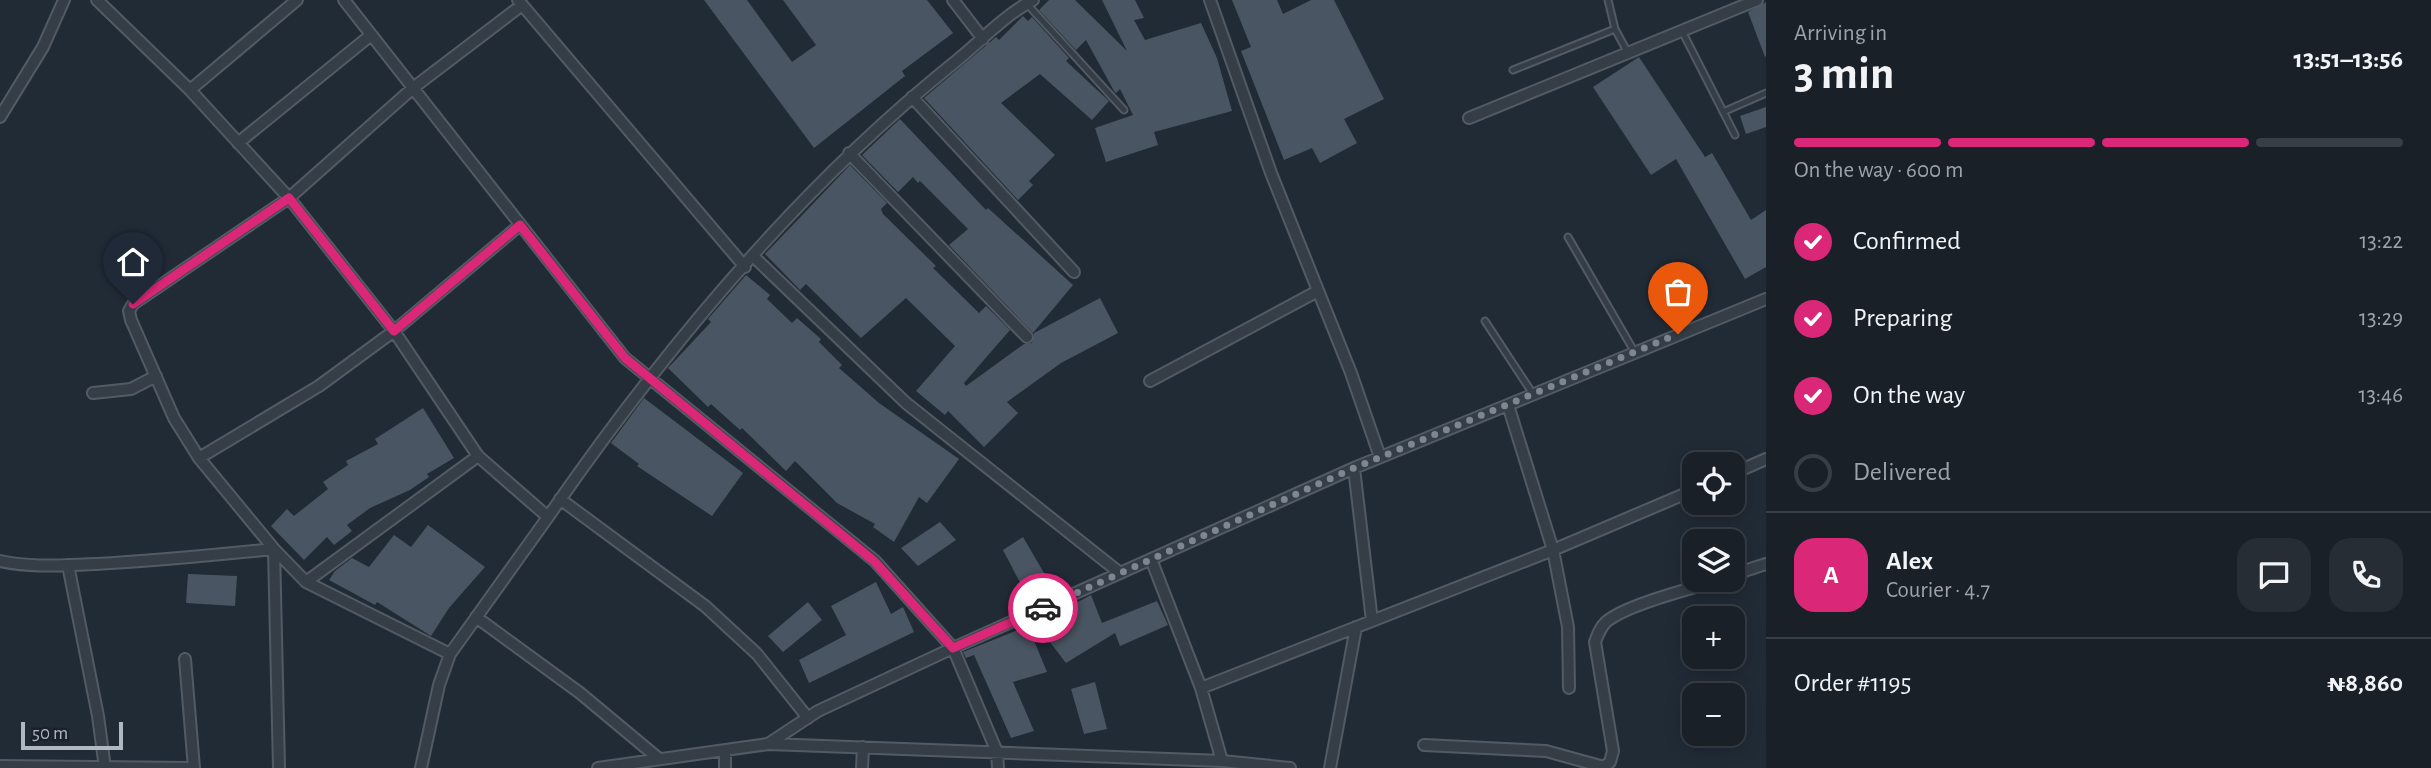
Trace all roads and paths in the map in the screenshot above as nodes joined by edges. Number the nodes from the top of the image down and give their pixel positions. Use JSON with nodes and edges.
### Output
{"nodes":[{"id":1,"x":64,"y":0,"type":"edge"},
{"id":2,"x":97,"y":0,"type":"edge"},
{"id":3,"x":297,"y":0,"type":"edge"},
{"id":4,"x":344,"y":0,"type":"edge"},
{"id":5,"x":953,"y":0,"type":"edge"},
{"id":6,"x":1210,"y":0,"type":"edge"},
{"id":7,"x":1608,"y":0,"type":"edge"},
{"id":8,"x":1757,"y":0,"type":"edge"},
{"id":9,"x":520,"y":2,"type":"edge"},
{"id":10,"x":1030,"y":2,"type":"edge"},
{"id":11,"x":1615,"y":29,"type":"junction"},
{"id":12,"x":1682,"y":31,"type":"junction"},
{"id":13,"x":371,"y":35,"type":"junction"},
{"id":14,"x":983,"y":39,"type":"junction"},
{"id":15,"x":1628,"y":53,"type":"junction"},
{"id":16,"x":1513,"y":70,"type":"dead end"},
{"id":17,"x":413,"y":88,"type":"junction"},
{"id":18,"x":190,"y":90,"type":"junction"},
{"id":19,"x":1766,"y":93,"type":"edge"},
{"id":20,"x":912,"y":97,"type":"junction"},
{"id":21,"x":1124,"y":110,"type":"dead end"},
{"id":22,"x":1723,"y":111,"type":"junction"},
{"id":23,"x":0,"y":117,"type":"edge"},
{"id":24,"x":1469,"y":118,"type":"dead end"},
{"id":25,"x":1735,"y":135,"type":"dead end"},
{"id":26,"x":238,"y":143,"type":"junction"},
{"id":27,"x":849,"y":153,"type":"junction"},
{"id":28,"x":289,"y":198,"type":"junction"},
{"id":29,"x":520,"y":225,"type":"junction"},
{"id":30,"x":1567,"y":237,"type":"dead end"},
{"id":31,"x":754,"y":257,"type":"junction"},
{"id":32,"x":745,"y":267,"type":"junction"},
{"id":33,"x":1074,"y":272,"type":"dead end"},
{"id":34,"x":1316,"y":292,"type":"junction"},
{"id":35,"x":1766,"y":299,"type":"edge"},
{"id":36,"x":1485,"y":321,"type":"dead end"},
{"id":37,"x":394,"y":331,"type":"junction"},
{"id":38,"x":1027,"y":337,"type":"dead end"},
{"id":39,"x":1634,"y":351,"type":"junction"},
{"id":40,"x":156,"y":376,"type":"junction"},
{"id":41,"x":651,"y":379,"type":"junction"},
{"id":42,"x":1150,"y":381,"type":"dead end"},
{"id":43,"x":93,"y":394,"type":"dead end"},
{"id":44,"x":1533,"y":394,"type":"junction"},
{"id":45,"x":1508,"y":405,"type":"junction"},
{"id":46,"x":478,"y":456,"type":"junction"},
{"id":47,"x":1380,"y":457,"type":"junction"},
{"id":48,"x":199,"y":458,"type":"junction"},
{"id":49,"x":1766,"y":459,"type":"edge"},
{"id":50,"x":1354,"y":468,"type":"junction"},
{"id":51,"x":1745,"y":468,"type":"edge"},
{"id":52,"x":1682,"y":495,"type":"edge"},
{"id":53,"x":560,"y":499,"type":"junction"},
{"id":54,"x":548,"y":517,"type":"junction"},
{"id":55,"x":274,"y":549,"type":"junction"},
{"id":56,"x":1553,"y":550,"type":"junction"},
{"id":57,"x":1150,"y":559,"type":"junction"},
{"id":58,"x":0,"y":561,"type":"edge"},
{"id":59,"x":1766,"y":564,"type":"edge"},
{"id":60,"x":68,"y":565,"type":"junction"},
{"id":61,"x":1745,"y":571,"type":"edge"},
{"id":62,"x":1120,"y":573,"type":"junction"},
{"id":63,"x":306,"y":582,"type":"junction"},
{"id":64,"x":1682,"y":592,"type":"edge"},
{"id":65,"x":476,"y":617,"type":"junction"},
{"id":66,"x":1372,"y":621,"type":"junction"},
{"id":67,"x":1356,"y":627,"type":"junction"},
{"id":68,"x":953,"y":648,"type":"junction"},
{"id":69,"x":450,"y":654,"type":"junction"},
{"id":70,"x":185,"y":659,"type":"dead end"},
{"id":71,"x":1201,"y":688,"type":"junction"},
{"id":72,"x":1569,"y":688,"type":"dead end"},
{"id":73,"x":808,"y":718,"type":"junction"},
{"id":74,"x":768,"y":744,"type":"junction"},
{"id":75,"x":1424,"y":745,"type":"dead end"},
{"id":76,"x":863,"y":747,"type":"junction"},
{"id":77,"x":725,"y":750,"type":"junction"},
{"id":78,"x":997,"y":752,"type":"junction"},
{"id":79,"x":658,"y":758,"type":"junction"},
{"id":80,"x":1220,"y":763,"type":"edge"},
{"id":81,"x":0,"y":766,"type":"edge"},
{"id":82,"x":105,"y":768,"type":"edge"},
{"id":83,"x":188,"y":768,"type":"edge"},
{"id":84,"x":194,"y":768,"type":"edge"},
{"id":85,"x":279,"y":768,"type":"edge"},
{"id":86,"x":421,"y":768,"type":"edge"},
{"id":87,"x":598,"y":768,"type":"edge"},
{"id":88,"x":725,"y":768,"type":"edge"},
{"id":89,"x":862,"y":768,"type":"edge"},
{"id":90,"x":998,"y":768,"type":"edge"},
{"id":91,"x":1290,"y":768,"type":"edge"},
{"id":92,"x":1330,"y":768,"type":"edge"}],
"edges":[{"from":1,"to":23,"type":"street"},
{"from":2,"to":18,"type":"street"},
{"from":3,"to":18,"type":"street"},
{"from":4,"to":13,"type":"street"},
{"from":5,"to":14,"type":"street"},
{"from":6,"to":34,"type":"street"},
{"from":7,"to":11,"type":"lane"},
{"from":8,"to":12,"type":"street"},
{"from":9,"to":17,"type":"street"},
{"from":9,"to":32,"type":"street"},
{"from":10,"to":14,"type":"street"},
{"from":10,"to":21,"type":"lane"},
{"from":11,"to":15,"type":"lane"},
{"from":11,"to":16,"type":"lane"},
{"from":12,"to":15,"type":"street"},
{"from":12,"to":22,"type":"lane"},
{"from":13,"to":17,"type":"street"},
{"from":13,"to":26,"type":"street"},
{"from":14,"to":20,"type":"street"},
{"from":15,"to":24,"type":"street"},
{"from":17,"to":28,"type":"street"},
{"from":17,"to":29,"type":"street"},
{"from":18,"to":26,"type":"street"},
{"from":19,"to":22,"type":"lane"},
{"from":20,"to":27,"type":"street"},
{"from":20,"to":33,"type":"street"},
{"from":22,"to":25,"type":"lane"},
{"from":26,"to":28,"type":"street"},
{"from":27,"to":31,"type":"street"},
{"from":27,"to":38,"type":"street"},
{"from":28,"to":37,"type":"street"},
{"from":28,"to":40,"type":"street"},
{"from":29,"to":37,"type":"street"},
{"from":29,"to":41,"type":"street"},
{"from":30,"to":39,"type":"lane"},
{"from":31,"to":32,"type":"street"},
{"from":31,"to":62,"type":"street"},
{"from":32,"to":41,"type":"street"},
{"from":34,"to":42,"type":"street"},
{"from":34,"to":47,"type":"street"},
{"from":35,"to":39,"type":"street"},
{"from":36,"to":44,"type":"lane"},
{"from":37,"to":46,"type":"street"},
{"from":37,"to":48,"type":"street"},
{"from":39,"to":44,"type":"street"},
{"from":40,"to":43,"type":"street"},
{"from":40,"to":48,"type":"street"},
{"from":41,"to":53,"type":"street"},
{"from":41,"to":68,"type":"street"},
{"from":44,"to":45,"type":"street"},
{"from":45,"to":47,"type":"street"},
{"from":45,"to":56,"type":"street"},
{"from":46,"to":54,"type":"street"},
{"from":46,"to":63,"type":"street"},
{"from":47,"to":50,"type":"street"},
{"from":48,"to":55,"type":"street"},
{"from":49,"to":51,"type":"street"},
{"from":50,"to":57,"type":"street"},
{"from":50,"to":66,"type":"street"},
{"from":52,"to":56,"type":"street"},
{"from":53,"to":54,"type":"street"},
{"from":53,"to":73,"type":"street"},
{"from":54,"to":65,"type":"street"},
{"from":55,"to":60,"type":"street"},
{"from":55,"to":63,"type":"street"},
{"from":55,"to":85,"type":"street"},
{"from":56,"to":66,"type":"street"},
{"from":56,"to":72,"type":"street"},
{"from":57,"to":62,"type":"street"},
{"from":57,"to":71,"type":"street"},
{"from":58,"to":60,"type":"street"},
{"from":59,"to":61,"type":"street"},
{"from":60,"to":82,"type":"street"},
{"from":62,"to":68,"type":"street"},
{"from":63,"to":69,"type":"street"},
{"from":64,"to":75,"type":"street"},
{"from":65,"to":69,"type":"street"},
{"from":65,"to":79,"type":"street"},
{"from":66,"to":67,"type":"street"},
{"from":67,"to":71,"type":"street"},
{"from":67,"to":92,"type":"street"},
{"from":68,"to":73,"type":"street"},
{"from":68,"to":78,"type":"street"},
{"from":69,"to":86,"type":"street"},
{"from":70,"to":84,"type":"street"},
{"from":71,"to":80,"type":"street"},
{"from":73,"to":74,"type":"street"},
{"from":74,"to":76,"type":"street"},
{"from":74,"to":77,"type":"street"},
{"from":76,"to":78,"type":"street"},
{"from":76,"to":89,"type":"street"},
{"from":77,"to":79,"type":"street"},
{"from":77,"to":88,"type":"street"},
{"from":78,"to":80,"type":"street"},
{"from":78,"to":90,"type":"street"},
{"from":79,"to":87,"type":"street"},
{"from":80,"to":91,"type":"street"},
{"from":81,"to":82,"type":"street"},
{"from":82,"to":83,"type":"street"}]}
